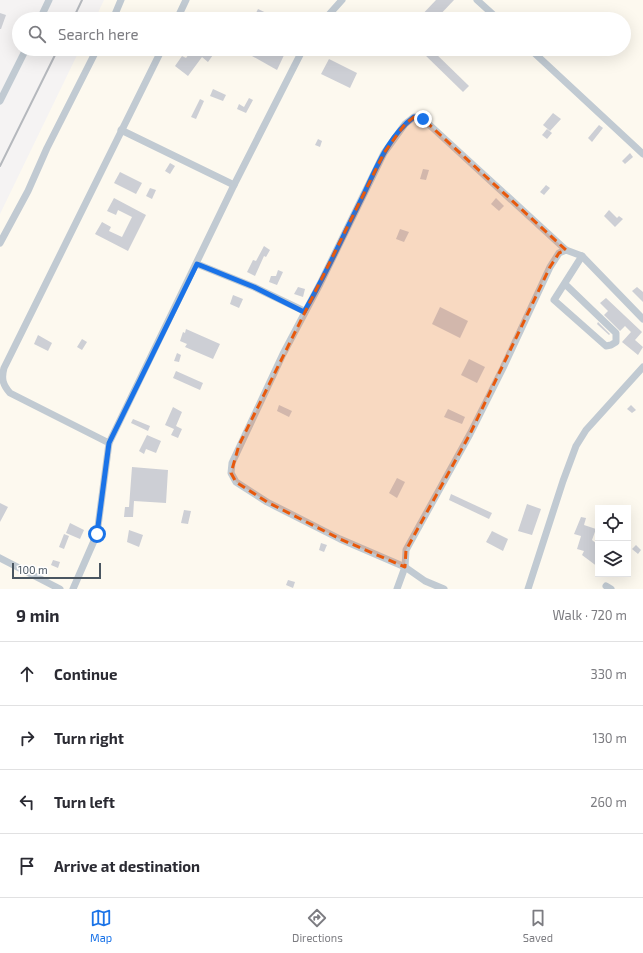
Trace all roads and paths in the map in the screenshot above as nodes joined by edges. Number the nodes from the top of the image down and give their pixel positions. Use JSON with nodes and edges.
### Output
{"nodes":[{"id":1,"x":49,"y":0,"type":"edge"},
{"id":2,"x":121,"y":0,"type":"edge"},
{"id":3,"x":186,"y":0,"type":"edge"},
{"id":4,"x":342,"y":0,"type":"edge"},
{"id":5,"x":477,"y":0,"type":"edge"},
{"id":6,"x":43,"y":12,"type":"edge"},
{"id":7,"x":116,"y":12,"type":"edge"},
{"id":8,"x":180,"y":12,"type":"edge"},
{"id":9,"x":331,"y":12,"type":"edge"},
{"id":10,"x":490,"y":12,"type":"edge"},
{"id":11,"x":22,"y":56,"type":"edge"},
{"id":12,"x":93,"y":56,"type":"edge"},
{"id":13,"x":158,"y":56,"type":"edge"},
{"id":14,"x":299,"y":56,"type":"edge"},
{"id":15,"x":538,"y":56,"type":"edge"},
{"id":16,"x":0,"y":101,"type":"edge"},
{"id":17,"x":121,"y":130,"type":"junction"},
{"id":18,"x":643,"y":154,"type":"edge"},
{"id":19,"x":234,"y":185,"type":"junction"},
{"id":20,"x":0,"y":243,"type":"edge"},
{"id":21,"x":566,"y":250,"type":"junction"},
{"id":22,"x":582,"y":256,"type":"junction"},
{"id":23,"x":197,"y":264,"type":"junction"},
{"id":24,"x":565,"y":284,"type":"junction"},
{"id":25,"x":304,"y":312,"type":"junction"},
{"id":26,"x":643,"y":319,"type":"edge"},
{"id":27,"x":643,"y":367,"type":"edge"},
{"id":28,"x":109,"y":443,"type":"junction"},
{"id":29,"x":0,"y":558,"type":"edge"},
{"id":30,"x":406,"y":567,"type":"junction"},
{"id":31,"x":60,"y":589,"type":"edge"},
{"id":32,"x":73,"y":589,"type":"edge"},
{"id":33,"x":397,"y":589,"type":"edge"},
{"id":34,"x":444,"y":589,"type":"edge"},
{"id":35,"x":528,"y":589,"type":"edge"}],
"edges":[{"from":1,"to":6,"type":"street"},
{"from":2,"to":7,"type":"street"},
{"from":3,"to":8,"type":"street"},
{"from":4,"to":9,"type":"street"},
{"from":5,"to":10,"type":"street"},
{"from":11,"to":16,"type":"street"},
{"from":12,"to":20,"type":"street"},
{"from":13,"to":17,"type":"street"},
{"from":14,"to":19,"type":"street"},
{"from":15,"to":18,"type":"street"},
{"from":17,"to":19,"type":"street"},
{"from":17,"to":28,"type":"street"},
{"from":19,"to":23,"type":"street"},
{"from":21,"to":22,"type":"street"},
{"from":21,"to":25,"type":"street"},
{"from":21,"to":30,"type":"street"},
{"from":22,"to":24,"type":"street"},
{"from":22,"to":26,"type":"street"},
{"from":23,"to":25,"type":"street"},
{"from":23,"to":28,"type":"street"},
{"from":24,"to":24,"type":"street"},
{"from":25,"to":30,"type":"street"},
{"from":27,"to":35,"type":"street"},
{"from":28,"to":32,"type":"street"},
{"from":29,"to":31,"type":"street"},
{"from":30,"to":33,"type":"street"},
{"from":30,"to":34,"type":"street"}]}
